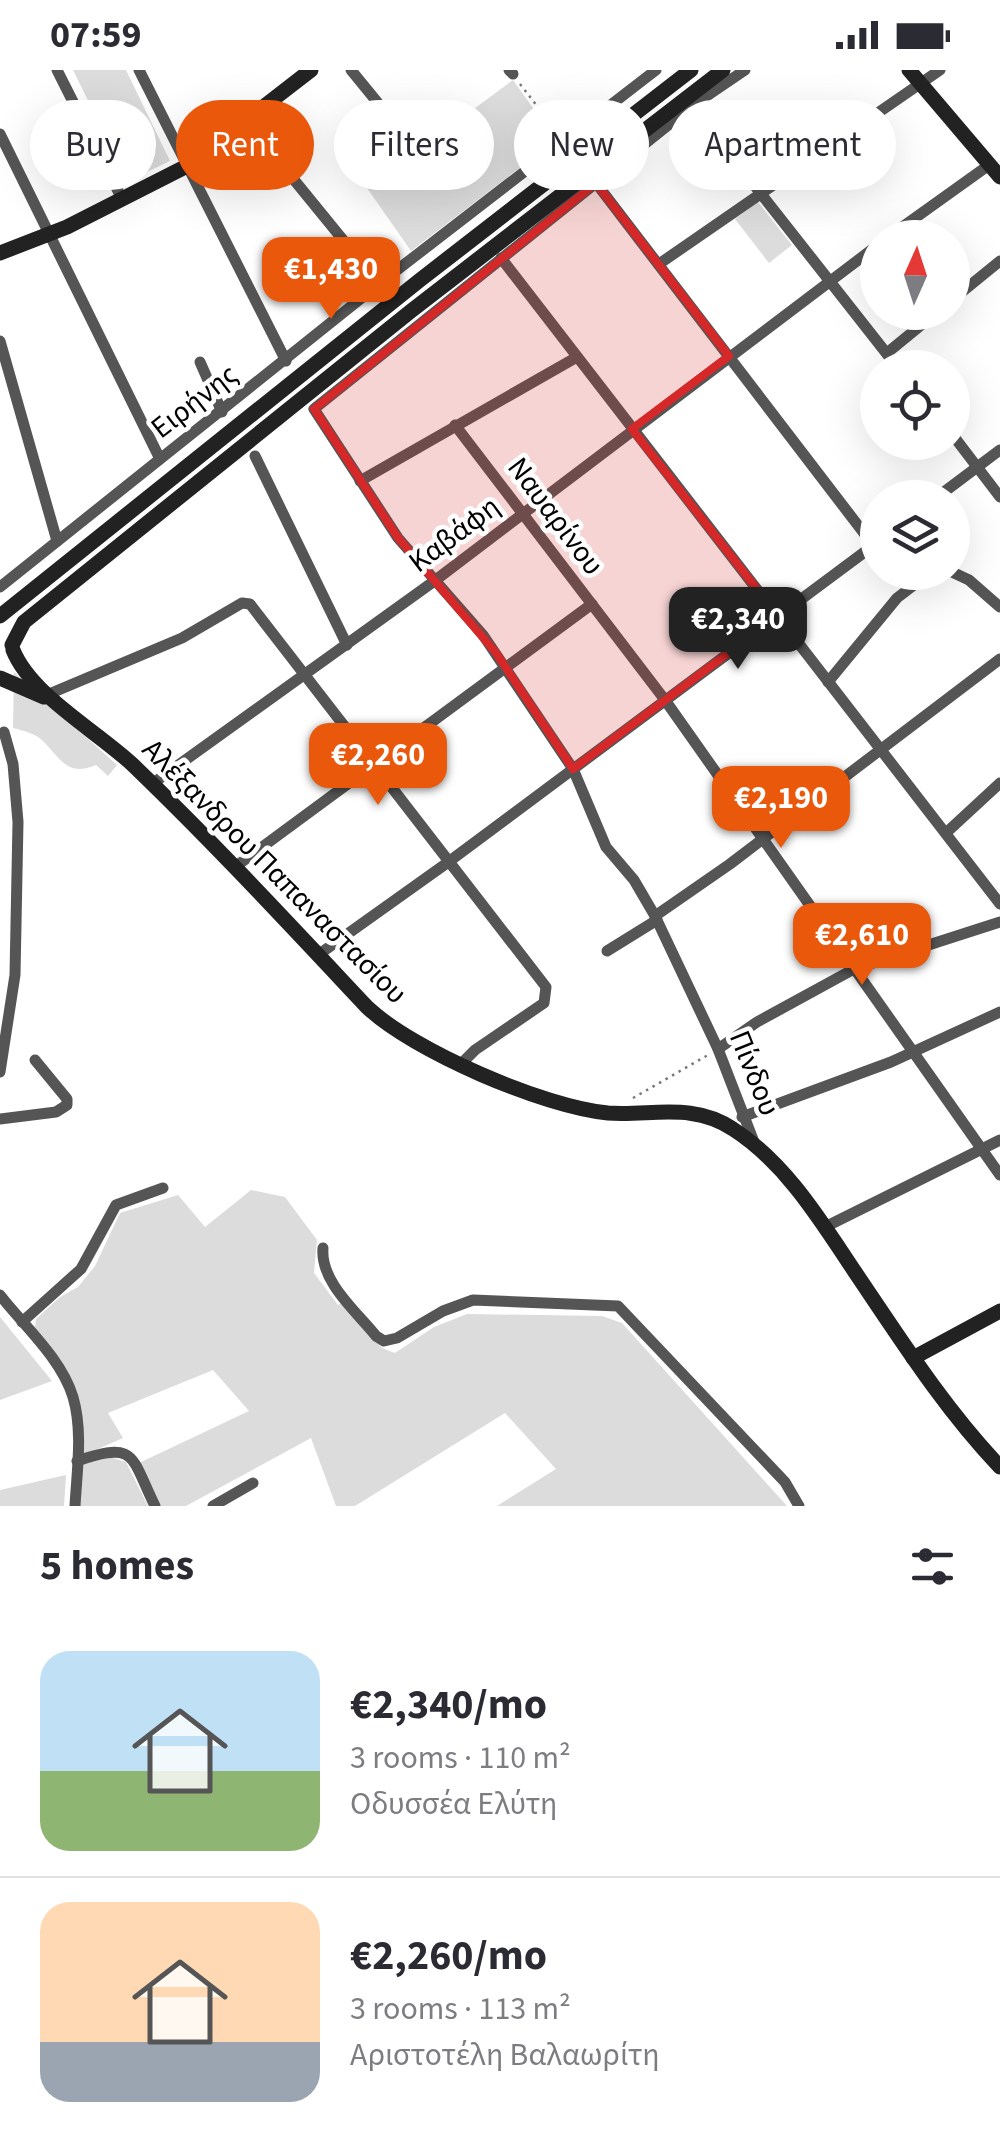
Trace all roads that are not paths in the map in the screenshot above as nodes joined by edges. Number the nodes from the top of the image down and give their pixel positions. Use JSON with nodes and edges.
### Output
{"nodes":[{"id":1,"x":57,"y":70,"type":"edge"},
{"id":2,"x":139,"y":70,"type":"edge"},
{"id":3,"x":311,"y":70,"type":"edge"},
{"id":4,"x":351,"y":70,"type":"edge"},
{"id":5,"x":656,"y":70,"type":"edge"},
{"id":6,"x":691,"y":70,"type":"edge"},
{"id":7,"x":723,"y":70,"type":"edge"},
{"id":8,"x":745,"y":70,"type":"edge"},
{"id":9,"x":910,"y":70,"type":"edge"},
{"id":10,"x":940,"y":70,"type":"edge"},
{"id":11,"x":922,"y":85,"type":"junction"},
{"id":12,"x":273,"y":100,"type":"edge"},
{"id":13,"x":376,"y":100,"type":"edge"},
{"id":14,"x":701,"y":100,"type":"edge"},
{"id":15,"x":669,"y":124,"type":"edge"},
{"id":16,"x":649,"y":140,"type":"edge"},
{"id":17,"x":2,"y":141,"type":"edge"},
{"id":18,"x":176,"y":144,"type":"edge"},
{"id":19,"x":994,"y":171,"type":"edge"},
{"id":20,"x":176,"y":172,"type":"edge"},
{"id":21,"x":199,"y":190,"type":"edge"},
{"id":22,"x":303,"y":190,"type":"edge"},
{"id":23,"x":587,"y":190,"type":"edge"},
{"id":24,"x":601,"y":190,"type":"edge"},
{"id":25,"x":762,"y":192,"type":"junction"},
{"id":26,"x":122,"y":199,"type":"junction"},
{"id":27,"x":916,"y":220,"type":"edge"},
{"id":28,"x":48,"y":235,"type":"junction"},
{"id":29,"x":0,"y":252,"type":"edge"},
{"id":30,"x":860,"y":257,"type":"edge"},
{"id":31,"x":501,"y":258,"type":"junction"},
{"id":32,"x":1000,"y":261,"type":"edge"},
{"id":33,"x":659,"y":264,"type":"junction"},
{"id":34,"x":830,"y":279,"type":"junction"},
{"id":35,"x":380,"y":284,"type":"junction"},
{"id":36,"x":970,"y":285,"type":"edge"},
{"id":37,"x":914,"y":330,"type":"edge"},
{"id":38,"x":0,"y":341,"type":"edge"},
{"id":39,"x":884,"y":350,"type":"edge"},
{"id":40,"x":890,"y":350,"type":"edge"},
{"id":41,"x":728,"y":356,"type":"junction"},
{"id":42,"x":577,"y":357,"type":"junction"},
{"id":43,"x":286,"y":361,"type":"junction"},
{"id":44,"x":200,"y":362,"type":"dead end"},
{"id":45,"x":222,"y":412,"type":"junction"},
{"id":46,"x":455,"y":426,"type":"junction"},
{"id":47,"x":632,"y":430,"type":"junction"},
{"id":48,"x":1000,"y":450,"type":"edge"},
{"id":49,"x":255,"y":456,"type":"dead end"},
{"id":50,"x":970,"y":456,"type":"edge"},
{"id":51,"x":160,"y":459,"type":"junction"},
{"id":52,"x":978,"y":466,"type":"junction"},
{"id":53,"x":960,"y":480,"type":"edge"},
{"id":54,"x":360,"y":481,"type":"junction"},
{"id":55,"x":1000,"y":496,"type":"edge"},
{"id":56,"x":521,"y":514,"type":"junction"},
{"id":57,"x":860,"y":524,"type":"edge"},
{"id":58,"x":57,"y":541,"type":"junction"},
{"id":59,"x":860,"y":554,"type":"edge"},
{"id":60,"x":970,"y":581,"type":"edge"},
{"id":61,"x":433,"y":582,"type":"junction"},
{"id":62,"x":0,"y":587,"type":"edge"},
{"id":63,"x":907,"y":590,"type":"edge"},
{"id":64,"x":592,"y":604,"type":"junction"},
{"id":65,"x":1000,"y":607,"type":"edge"},
{"id":66,"x":0,"y":616,"type":"edge"},
{"id":67,"x":778,"y":616,"type":"junction"},
{"id":68,"x":0,"y":624,"type":"edge"},
{"id":69,"x":347,"y":645,"type":"junction"},
{"id":70,"x":12,"y":648,"type":"junction"},
{"id":71,"x":1000,"y":659,"type":"edge"},
{"id":72,"x":507,"y":668,"type":"junction"},
{"id":73,"x":0,"y":674,"type":"edge"},
{"id":74,"x":305,"y":675,"type":"junction"},
{"id":75,"x":828,"y":682,"type":"junction"},
{"id":76,"x":55,"y":699,"type":"junction"},
{"id":77,"x":666,"y":700,"type":"junction"},
{"id":78,"x":4,"y":732,"type":"dead end"},
{"id":79,"x":882,"y":750,"type":"junction"},
{"id":80,"x":372,"y":766,"type":"junction"},
{"id":81,"x":573,"y":770,"type":"junction"},
{"id":82,"x":1000,"y":783,"type":"edge"},
{"id":83,"x":152,"y":784,"type":"junction"},
{"id":84,"x":947,"y":832,"type":"junction"},
{"id":85,"x":764,"y":838,"type":"junction"},
{"id":86,"x":447,"y":863,"type":"junction"},
{"id":87,"x":235,"y":867,"type":"junction"},
{"id":88,"x":1000,"y":904,"type":"edge"},
{"id":89,"x":656,"y":918,"type":"junction"},
{"id":90,"x":1000,"y":922,"type":"edge"},
{"id":91,"x":608,"y":950,"type":"dead end"},
{"id":92,"x":318,"y":956,"type":"junction"},
{"id":93,"x":854,"y":969,"type":"junction"},
{"id":94,"x":1000,"y":1012,"type":"edge"},
{"id":95,"x":718,"y":1049,"type":"junction"},
{"id":96,"x":913,"y":1053,"type":"junction"},
{"id":97,"x":35,"y":1060,"type":"dead end"},
{"id":98,"x":460,"y":1065,"type":"junction"},
{"id":99,"x":0,"y":1072,"type":"edge"},
{"id":100,"x":742,"y":1117,"type":"junction"},
{"id":101,"x":0,"y":1119,"type":"edge"},
{"id":102,"x":1000,"y":1140,"type":"edge"},
{"id":103,"x":756,"y":1145,"type":"junction"},
{"id":104,"x":982,"y":1148,"type":"junction"},
{"id":105,"x":1000,"y":1175,"type":"edge"},
{"id":106,"x":163,"y":1188,"type":"dead end"},
{"id":107,"x":825,"y":1227,"type":"junction"},
{"id":108,"x":323,"y":1248,"type":"dead end"},
{"id":109,"x":0,"y":1295,"type":"edge"},
{"id":110,"x":1000,"y":1312,"type":"edge"},
{"id":111,"x":22,"y":1322,"type":"junction"},
{"id":112,"x":913,"y":1358,"type":"junction"},
{"id":113,"x":77,"y":1461,"type":"junction"},
{"id":114,"x":1000,"y":1467,"type":"edge"},
{"id":115,"x":253,"y":1483,"type":"dead end"},
{"id":116,"x":75,"y":1506,"type":"edge"},
{"id":117,"x":155,"y":1506,"type":"edge"},
{"id":118,"x":212,"y":1506,"type":"edge"},
{"id":119,"x":800,"y":1506,"type":"edge"}],
"edges":[{"from":1,"to":26,"type":"street"},
{"from":2,"to":18,"type":"street"},
{"from":3,"to":12,"type":"street"},
{"from":4,"to":13,"type":"street"},
{"from":5,"to":35,"type":"street","name":"Ειρήνης"},
{"from":6,"to":66,"type":"street"},
{"from":7,"to":70,"type":"street"},
{"from":8,"to":14,"type":"street"},
{"from":9,"to":11,"type":"street"},
{"from":10,"to":11,"type":"street"},
{"from":11,"to":19,"type":"street"},
{"from":11,"to":25,"type":"street"},
{"from":15,"to":16,"type":"street"},
{"from":17,"to":28,"type":"street"},
{"from":19,"to":27,"type":"street"},
{"from":20,"to":26,"type":"street"},
{"from":21,"to":43,"type":"street"},
{"from":22,"to":35,"type":"street"},
{"from":23,"to":31,"type":"street"},
{"from":24,"to":33,"type":"street"},
{"from":25,"to":33,"type":"street"},
{"from":25,"to":34,"type":"street"},
{"from":26,"to":28,"type":"street"},
{"from":28,"to":29,"type":"street"},
{"from":28,"to":51,"type":"street"},
{"from":30,"to":34,"type":"street","name":"Καβάφη"},
{"from":31,"to":42,"type":"street"},
{"from":31,"to":54,"type":"street","name":"Πίνδου"},
{"from":32,"to":36,"type":"street"},
{"from":33,"to":41,"type":"street"},
{"from":34,"to":39,"type":"street"},
{"from":34,"to":41,"type":"street","name":"Καβάφη"},
{"from":35,"to":43,"type":"street","name":"Ειρήνης"},
{"from":37,"to":40,"type":"street"},
{"from":38,"to":58,"type":"street"},
{"from":41,"to":47,"type":"street","name":"Καβάφη"},
{"from":41,"to":57,"type":"street"},
{"from":42,"to":46,"type":"street"},
{"from":42,"to":47,"type":"street"},
{"from":43,"to":45,"type":"street","name":"Ειρήνης"},
{"from":44,"to":45,"type":"street"},
{"from":45,"to":51,"type":"street","name":"Ειρήνης"},
{"from":46,"to":54,"type":"street"},
{"from":46,"to":56,"type":"street","name":"Ναυαρίνου"},
{"from":47,"to":56,"type":"street","name":"Καβάφη"},
{"from":47,"to":67,"type":"street"},
{"from":48,"to":52,"type":"street"},
{"from":49,"to":69,"type":"street"},
{"from":50,"to":52,"type":"street"},
{"from":51,"to":58,"type":"street","name":"Ειρήνης"},
{"from":52,"to":53,"type":"street"},
{"from":52,"to":55,"type":"street"},
{"from":54,"to":61,"type":"street","name":"Πίνδου"},
{"from":56,"to":61,"type":"street","name":"Καβάφη"},
{"from":56,"to":64,"type":"street","name":"Ναυαρίνου"},
{"from":58,"to":62,"type":"street","name":"Ειρήνης"},
{"from":59,"to":67,"type":"street"},
{"from":60,"to":65,"type":"street"},
{"from":61,"to":69,"type":"street","name":"Καβάφη"},
{"from":61,"to":72,"type":"street","name":"Πίνδου"},
{"from":63,"to":75,"type":"street"},
{"from":64,"to":72,"type":"street"},
{"from":64,"to":77,"type":"street","name":"Ναυαρίνου"},
{"from":67,"to":75,"type":"street"},
{"from":67,"to":77,"type":"street"},
{"from":68,"to":70,"type":"street","name":"Αλέξανδρου Παπαναστασίου"},
{"from":69,"to":74,"type":"street","name":"Καβάφη"},
{"from":70,"to":73,"type":"street"},
{"from":70,"to":76,"type":"street","name":"Αλέξανδρου Παπαναστασίου"},
{"from":71,"to":79,"type":"street"},
{"from":72,"to":80,"type":"street"},
{"from":72,"to":81,"type":"street","name":"Πίνδου"},
{"from":73,"to":76,"type":"street"},
{"from":74,"to":76,"type":"street"},
{"from":74,"to":80,"type":"street"},
{"from":74,"to":83,"type":"street","name":"Καβάφη"},
{"from":75,"to":79,"type":"street"},
{"from":76,"to":83,"type":"street","name":"Αλέξανδρου Παπαναστασίου"},
{"from":77,"to":81,"type":"street"},
{"from":77,"to":85,"type":"street","name":"Ναυαρίνου"},
{"from":78,"to":99,"type":"street"},
{"from":79,"to":84,"type":"street"},
{"from":79,"to":85,"type":"street"},
{"from":80,"to":86,"type":"street"},
{"from":80,"to":87,"type":"street"},
{"from":81,"to":86,"type":"street"},
{"from":81,"to":89,"type":"street","name":"Πίνδου"},
{"from":82,"to":84,"type":"street"},
{"from":83,"to":87,"type":"street","name":"Αλέξανδρου Παπαναστασίου"},
{"from":84,"to":88,"type":"street"},
{"from":85,"to":89,"type":"street"},
{"from":85,"to":93,"type":"street","name":"Ναυαρίνου"},
{"from":86,"to":92,"type":"street"},
{"from":86,"to":98,"type":"street"},
{"from":87,"to":92,"type":"street","name":"Αλέξανδρου Παπαναστασίου"},
{"from":89,"to":91,"type":"street"},
{"from":89,"to":95,"type":"street","name":"Πίνδου"},
{"from":90,"to":93,"type":"street"},
{"from":92,"to":98,"type":"street","name":"Αλέξανδρου Παπαναστασίου"},
{"from":93,"to":95,"type":"street"},
{"from":93,"to":96,"type":"street","name":"Ναυαρίνου"},
{"from":94,"to":96,"type":"street"},
{"from":95,"to":100,"type":"street","name":"Πίνδου"},
{"from":96,"to":100,"type":"street"},
{"from":96,"to":104,"type":"street","name":"Ναυαρίνου"},
{"from":97,"to":101,"type":"street"},
{"from":98,"to":103,"type":"street","name":"Αλέξανδρου Παπαναστασίου"},
{"from":100,"to":103,"type":"street","name":"Πίνδου"},
{"from":102,"to":104,"type":"street"},
{"from":103,"to":107,"type":"street","name":"Πίνδου"},
{"from":104,"to":105,"type":"street","name":"Ναυαρίνου"},
{"from":104,"to":107,"type":"street"},
{"from":106,"to":111,"type":"street"},
{"from":107,"to":112,"type":"street","name":"Πίνδου"},
{"from":108,"to":119,"type":"street"},
{"from":109,"to":111,"type":"street"},
{"from":110,"to":112,"type":"street"},
{"from":111,"to":113,"type":"street"},
{"from":112,"to":114,"type":"street","name":"Πίνδου"},
{"from":113,"to":116,"type":"street"},
{"from":113,"to":117,"type":"street"},
{"from":115,"to":118,"type":"street"}]}
